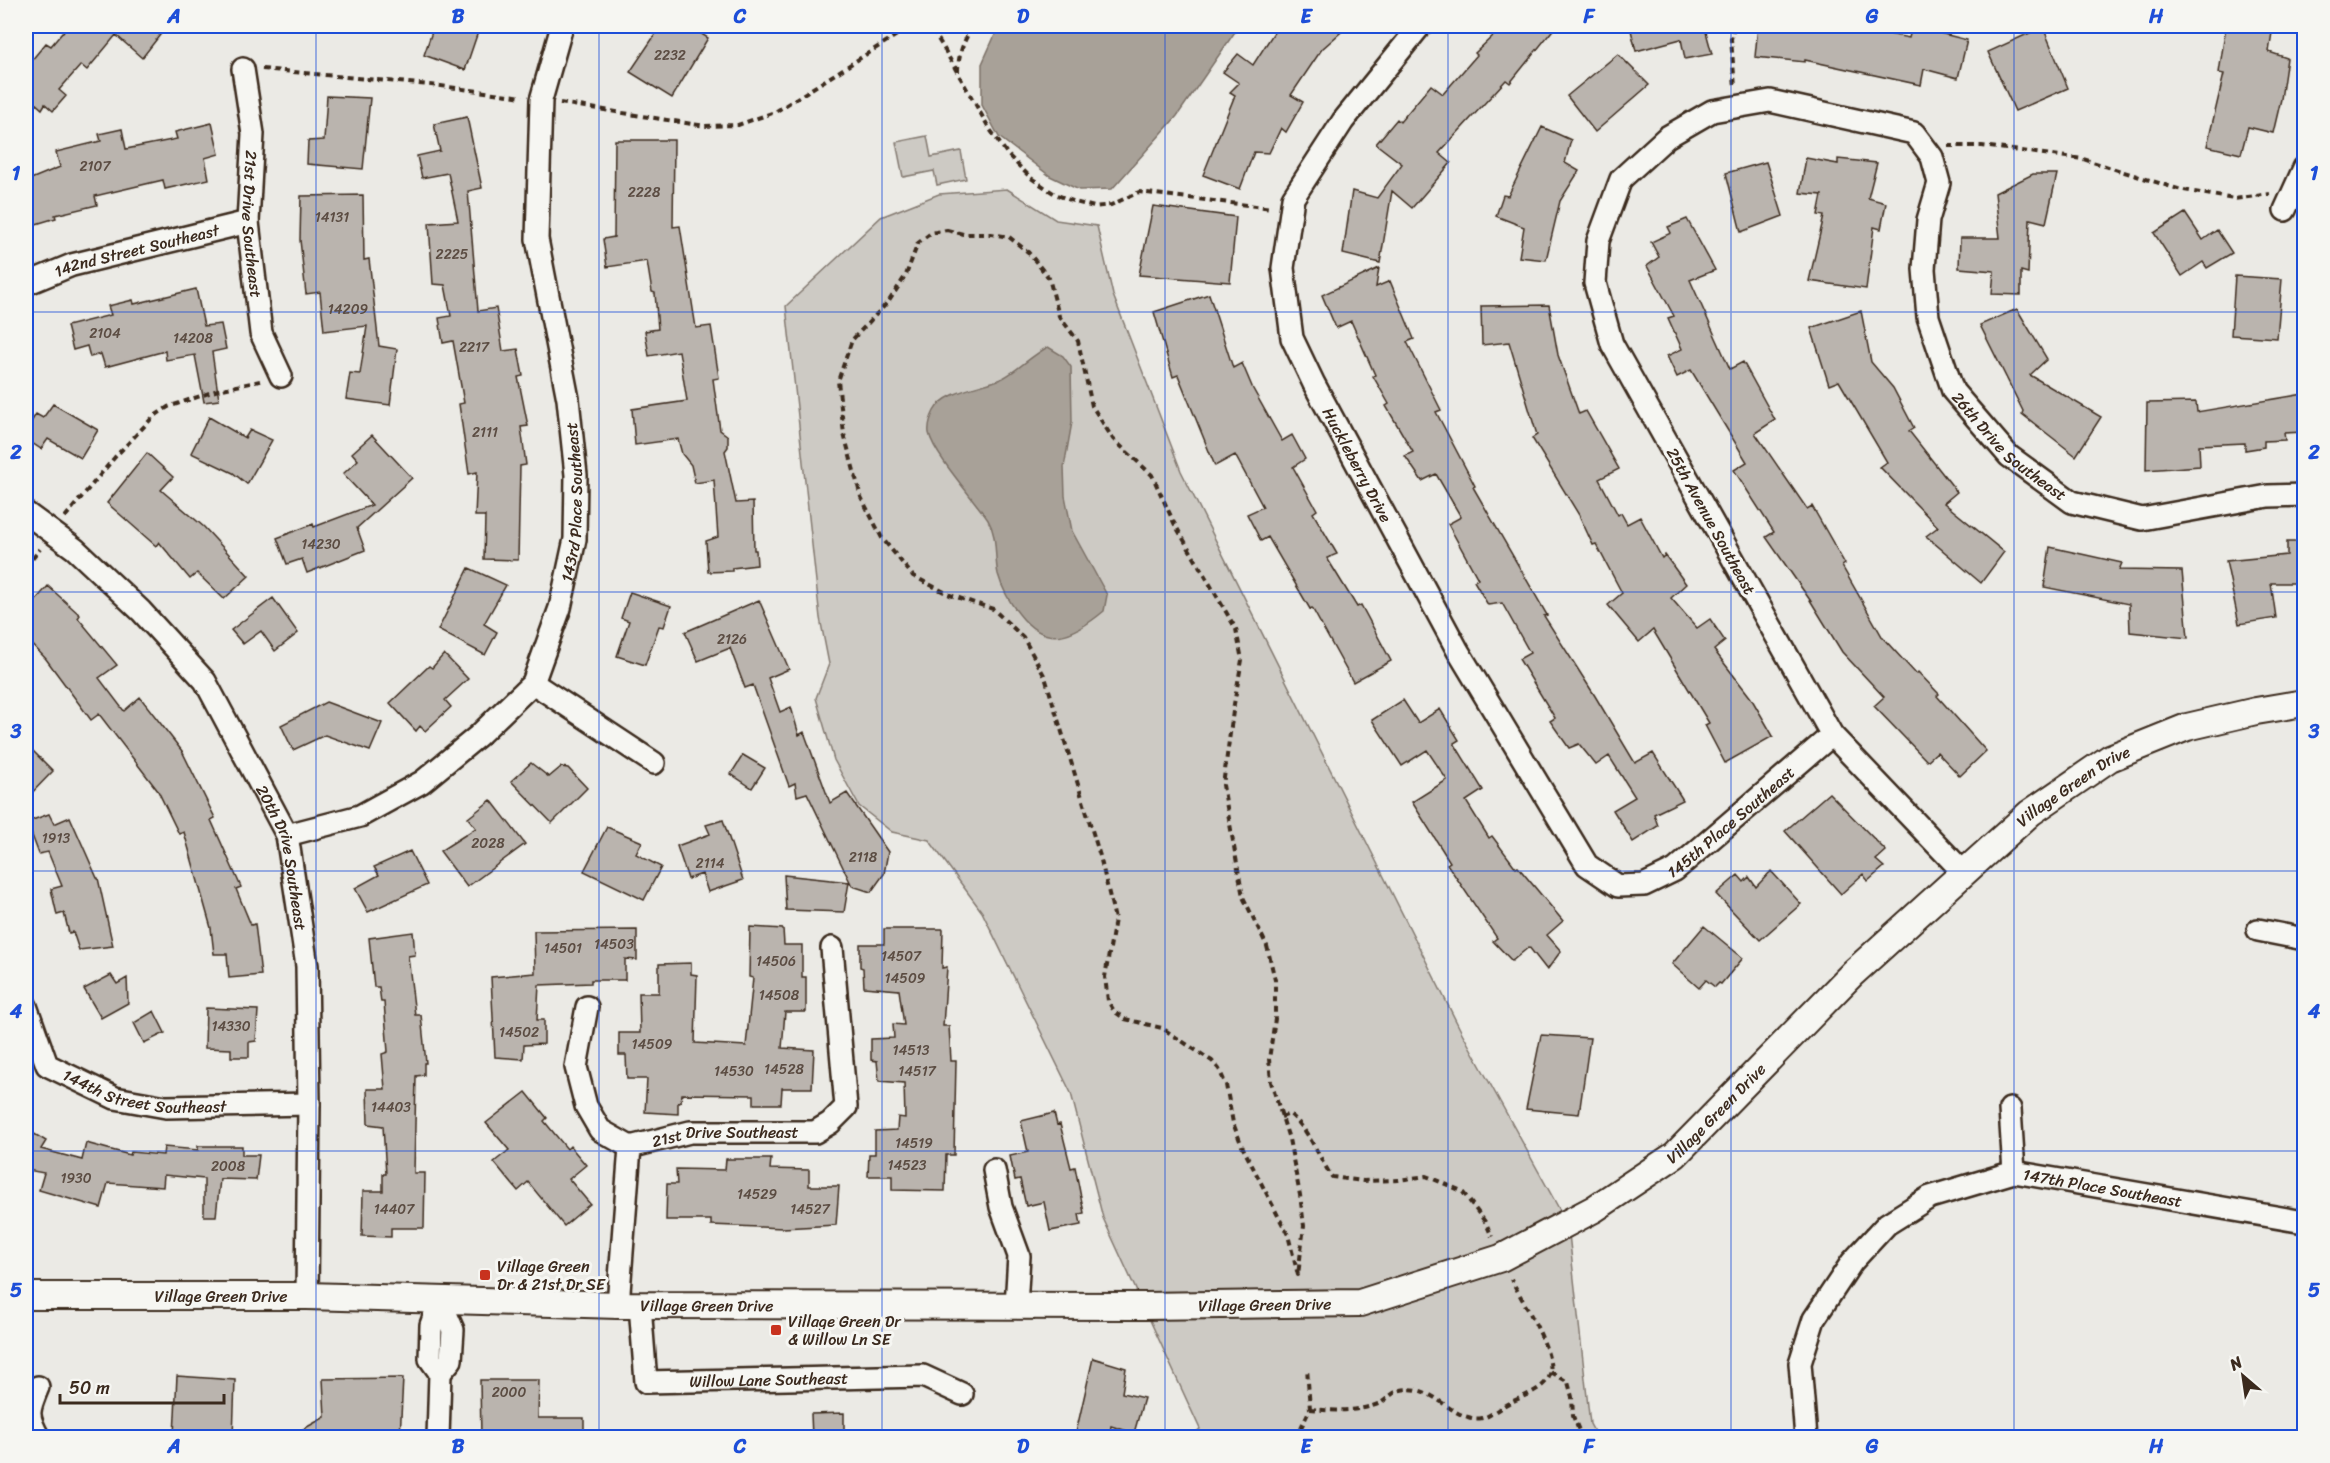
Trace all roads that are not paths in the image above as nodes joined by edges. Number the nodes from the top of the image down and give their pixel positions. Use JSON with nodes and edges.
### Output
{"nodes":[{"id":1,"x":1420,"y":26,"type":"edge"},
{"id":2,"x":561,"y":27,"type":"edge"},
{"id":3,"x":243,"y":69,"type":"road end"},
{"id":4,"x":1928,"y":151,"type":"joint"},
{"id":5,"x":2301,"y":176,"type":"edge"},
{"id":6,"x":2285,"y":210,"type":"dead end"},
{"id":7,"x":248,"y":222,"type":"junction"},
{"id":8,"x":26,"y":284,"type":"edge"},
{"id":9,"x":281,"y":376,"type":"road end"},
{"id":10,"x":2304,"y":495,"type":"edge"},
{"id":11,"x":26,"y":513,"type":"edge"},
{"id":12,"x":533,"y":683,"type":"junction"},
{"id":13,"x":2304,"y":703,"type":"edge"},
{"id":14,"x":1832,"y":735,"type":"junction"},
{"id":15,"x":654,"y":763,"type":"dead end"},
{"id":16,"x":287,"y":835,"type":"junction"},
{"id":17,"x":1964,"y":873,"type":"junction"},
{"id":18,"x":1618,"y":886,"type":"joint"},
{"id":19,"x":2258,"y":930,"type":"dead end"},
{"id":20,"x":2304,"y":939,"type":"edge"},
{"id":21,"x":832,"y":948,"type":"dead end"},
{"id":22,"x":26,"y":1006,"type":"edge"},
{"id":23,"x":587,"y":1007,"type":"dead end"},
{"id":24,"x":309,"y":1104,"type":"junction"},
{"id":25,"x":2010,"y":1109,"type":"dead end"},
{"id":26,"x":630,"y":1147,"type":"junction"},
{"id":27,"x":994,"y":1170,"type":"dead end"},
{"id":28,"x":2014,"y":1172,"type":"junction"},
{"id":29,"x":2304,"y":1222,"type":"edge"},
{"id":30,"x":26,"y":1296,"type":"edge"},
{"id":31,"x":307,"y":1296,"type":"junction"},
{"id":32,"x":440,"y":1300,"type":"junction"},
{"id":33,"x":629,"y":1305,"type":"junction"},
{"id":34,"x":1016,"y":1306,"type":"junction"},
{"id":35,"x":38,"y":1387,"type":"dead end"},
{"id":36,"x":962,"y":1394,"type":"dead end"},
{"id":37,"x":39,"y":1437,"type":"edge"},
{"id":38,"x":438,"y":1437,"type":"edge"},
{"id":39,"x":1806,"y":1437,"type":"edge"}],
"edges":[{"from":1,"to":18,"type":"street","name":"Huckleberry Drive"},
{"from":2,"to":12,"type":"street","name":"143rd Place Southeast"},
{"from":3,"to":7,"type":"street","name":"21st Drive Southeast"},
{"from":4,"to":10,"type":"street","name":"26th Drive Southeast"},
{"from":4,"to":14,"type":"street","name":"25th Avenue Southeast"},
{"from":5,"to":6,"type":"street"},
{"from":7,"to":8,"type":"street","name":"142nd Street Southeast"},
{"from":7,"to":9,"type":"street","name":"21st Drive Southeast"},
{"from":11,"to":16,"type":"street","name":"20th Drive Southeast"},
{"from":12,"to":15,"type":"street"},
{"from":12,"to":16,"type":"street","name":"143rd Place Southeast"},
{"from":13,"to":17,"type":"street","name":"Village Green Drive"},
{"from":14,"to":17,"type":"street","name":"25th Avenue Southeast"},
{"from":14,"to":18,"type":"street","name":"145th Place Southeast"},
{"from":16,"to":24,"type":"street","name":"20th Drive Southeast"},
{"from":17,"to":34,"type":"street","name":"Village Green Drive"},
{"from":19,"to":20,"type":"street"},
{"from":21,"to":26,"type":"street","name":"21st Drive Southeast"},
{"from":22,"to":24,"type":"street","name":"144th Street Southeast"},
{"from":23,"to":26,"type":"street"},
{"from":24,"to":31,"type":"street","name":"20th Drive Southeast"},
{"from":25,"to":28,"type":"street"},
{"from":26,"to":33,"type":"street","name":"21st Drive Southeast"},
{"from":27,"to":34,"type":"street"},
{"from":28,"to":29,"type":"street","name":"147th Place Southeast"},
{"from":28,"to":39,"type":"street","name":"147th Place Southeast"},
{"from":30,"to":31,"type":"street","name":"Village Green Drive"},
{"from":31,"to":32,"type":"street","name":"Village Green Drive"},
{"from":32,"to":33,"type":"street","name":"Village Green Drive"},
{"from":32,"to":38,"type":"street"},
{"from":33,"to":34,"type":"street","name":"Village Green Drive"},
{"from":33,"to":36,"type":"street","name":"Willow Lane Southeast"},
{"from":35,"to":37,"type":"street"}]}
